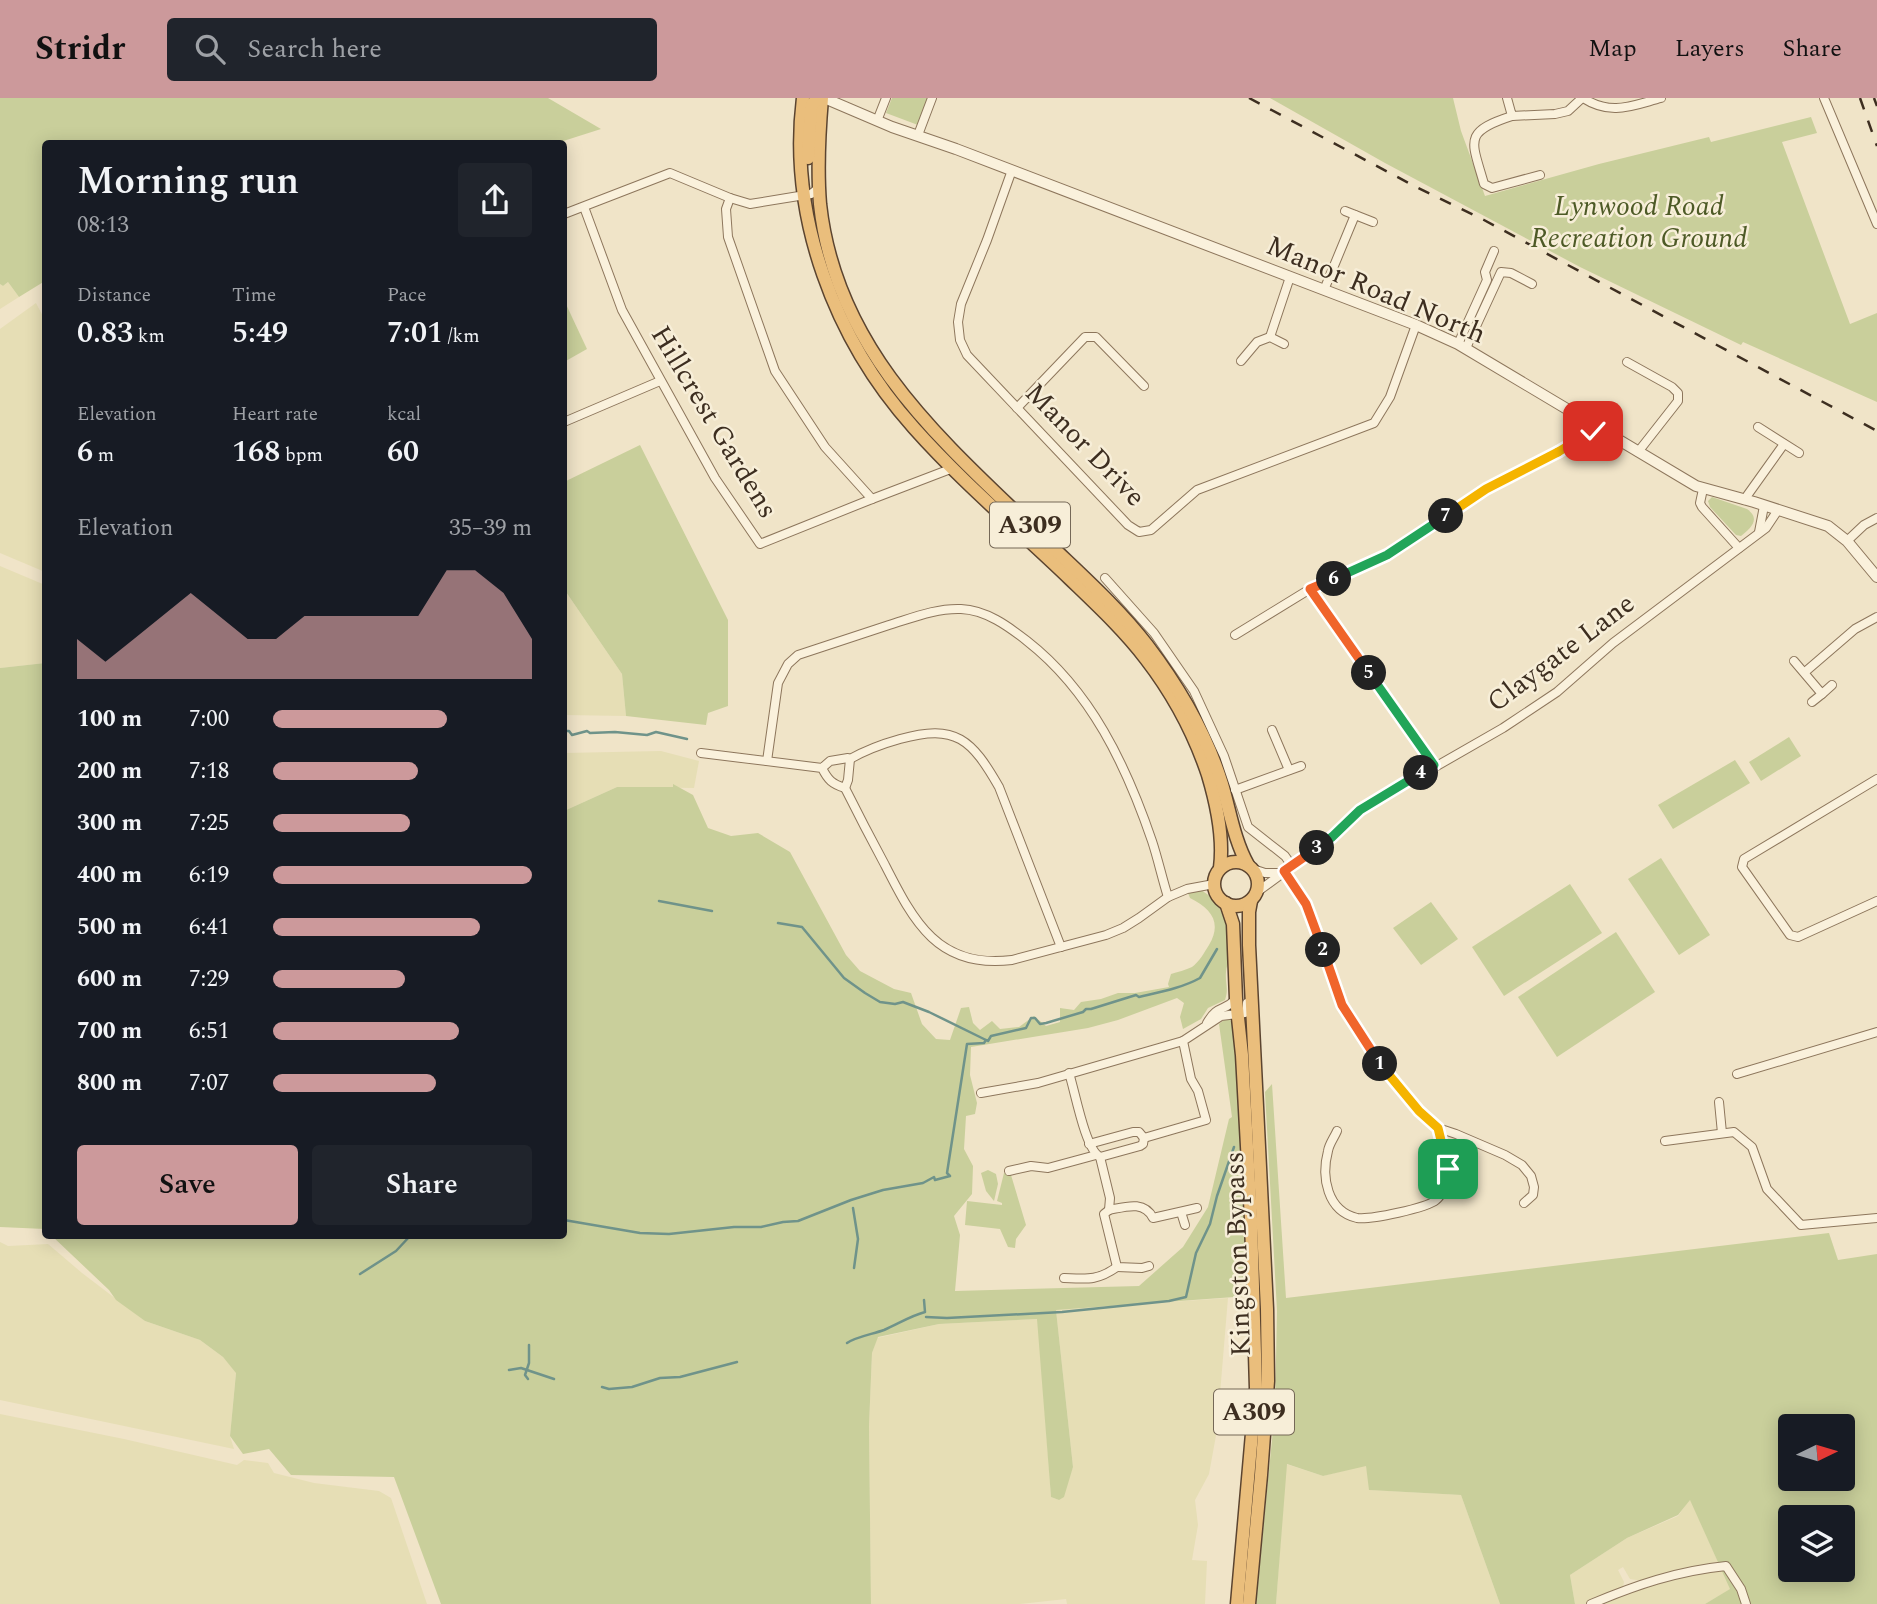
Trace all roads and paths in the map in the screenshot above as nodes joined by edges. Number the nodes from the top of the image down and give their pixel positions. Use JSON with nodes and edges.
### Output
{"nodes":[{"id":1,"x":803,"y":98,"type":"edge"},
{"id":2,"x":822,"y":98,"type":"edge"},
{"id":3,"x":886,"y":98,"type":"edge"},
{"id":4,"x":932,"y":98,"type":"edge"},
{"id":5,"x":1507,"y":98,"type":"edge"},
{"id":6,"x":1582,"y":98,"type":"edge"},
{"id":7,"x":1661,"y":98,"type":"edge"},
{"id":8,"x":1824,"y":98,"type":"edge"},
{"id":9,"x":1511,"y":116,"type":"junction"},
{"id":10,"x":877,"y":121,"type":"junction"},
{"id":11,"x":918,"y":135,"type":"junction"},
{"id":12,"x":1012,"y":170,"type":"junction"},
{"id":13,"x":1540,"y":175,"type":"dead end"},
{"id":14,"x":819,"y":186,"type":"junction"},
{"id":15,"x":803,"y":194,"type":"junction"},
{"id":16,"x":730,"y":198,"type":"junction"},
{"id":17,"x":584,"y":207,"type":"junction"},
{"id":18,"x":1345,"y":211,"type":"dead end"},
{"id":19,"x":567,"y":214,"type":"edge"},
{"id":20,"x":1355,"y":215,"type":"junction"},
{"id":21,"x":1373,"y":222,"type":"dead end"},
{"id":22,"x":1877,"y":224,"type":"edge"},
{"id":23,"x":1494,"y":251,"type":"dead end"},
{"id":24,"x":1290,"y":277,"type":"junction"},
{"id":25,"x":1532,"y":284,"type":"dead end"},
{"id":26,"x":1324,"y":290,"type":"junction"},
{"id":27,"x":1416,"y":325,"type":"junction"},
{"id":28,"x":1270,"y":337,"type":"junction"},
{"id":29,"x":1284,"y":344,"type":"dead end"},
{"id":30,"x":1462,"y":346,"type":"junction"},
{"id":31,"x":1241,"y":361,"type":"dead end"},
{"id":32,"x":1627,"y":362,"type":"dead end"},
{"id":33,"x":660,"y":380,"type":"junction"},
{"id":34,"x":1144,"y":386,"type":"dead end"},
{"id":35,"x":1017,"y":408,"type":"junction"},
{"id":36,"x":567,"y":421,"type":"edge"},
{"id":37,"x":1597,"y":426,"type":"junction"},
{"id":38,"x":1758,"y":427,"type":"dead end"},
{"id":39,"x":1784,"y":444,"type":"junction"},
{"id":40,"x":1638,"y":452,"type":"junction"},
{"id":41,"x":1799,"y":453,"type":"dead end"},
{"id":42,"x":953,"y":468,"type":"junction"},
{"id":43,"x":1703,"y":489,"type":"junction"},
{"id":44,"x":872,"y":499,"type":"junction"},
{"id":45,"x":1744,"y":500,"type":"junction"},
{"id":46,"x":1764,"y":506,"type":"junction"},
{"id":47,"x":1778,"y":510,"type":"junction"},
{"id":48,"x":1877,"y":518,"type":"edge"},
{"id":49,"x":1759,"y":532,"type":"junction"},
{"id":50,"x":1847,"y":541,"type":"junction"},
{"id":51,"x":1739,"y":548,"type":"junction"},
{"id":52,"x":1105,"y":578,"type":"dead end"},
{"id":53,"x":1877,"y":578,"type":"edge"},
{"id":54,"x":1310,"y":589,"type":"junction"},
{"id":55,"x":1877,"y":617,"type":"edge"},
{"id":56,"x":1235,"y":635,"type":"dead end"},
{"id":57,"x":1794,"y":661,"type":"dead end"},
{"id":58,"x":1805,"y":672,"type":"junction"},
{"id":59,"x":1832,"y":685,"type":"dead end"},
{"id":60,"x":1822,"y":694,"type":"junction"},
{"id":61,"x":1812,"y":702,"type":"dead end"},
{"id":62,"x":1272,"y":730,"type":"dead end"},
{"id":63,"x":701,"y":753,"type":"dead end"},
{"id":64,"x":850,"y":759,"type":"junction"},
{"id":65,"x":767,"y":761,"type":"junction"},
{"id":66,"x":1434,"y":765,"type":"junction"},
{"id":67,"x":1301,"y":766,"type":"dead end"},
{"id":68,"x":822,"y":768,"type":"junction"},
{"id":69,"x":1289,"y":770,"type":"junction"},
{"id":70,"x":1877,"y":779,"type":"edge"},
{"id":71,"x":845,"y":788,"type":"junction"},
{"id":72,"x":1235,"y":790,"type":"junction"},
{"id":73,"x":1251,"y":867,"type":"junction"},
{"id":74,"x":1220,"y":868,"type":"junction"},
{"id":75,"x":1285,"y":870,"type":"junction"},
{"id":76,"x":1214,"y":884,"type":"junction"},
{"id":77,"x":1254,"y":896,"type":"junction"},
{"id":78,"x":1168,"y":897,"type":"junction"},
{"id":79,"x":1877,"y":901,"type":"edge"},
{"id":80,"x":1226,"y":903,"type":"junction"},
{"id":81,"x":1061,"y":947,"type":"junction"},
{"id":82,"x":1249,"y":959,"type":"junction"},
{"id":83,"x":1236,"y":999,"type":"junction"},
{"id":84,"x":1238,"y":1015,"type":"junction"},
{"id":85,"x":1204,"y":1029,"type":"junction"},
{"id":86,"x":1877,"y":1031,"type":"edge"},
{"id":87,"x":1183,"y":1041,"type":"junction"},
{"id":88,"x":1069,"y":1073,"type":"junction"},
{"id":89,"x":1737,"y":1073,"type":"dead end"},
{"id":90,"x":981,"y":1093,"type":"dead end"},
{"id":91,"x":1719,"y":1102,"type":"dead end"},
{"id":92,"x":1438,"y":1128,"type":"junction"},
{"id":93,"x":1337,"y":1131,"type":"dead end"},
{"id":94,"x":1722,"y":1133,"type":"junction"},
{"id":95,"x":1144,"y":1138,"type":"junction"},
{"id":96,"x":1665,"y":1141,"type":"dead end"},
{"id":97,"x":1089,"y":1144,"type":"junction"},
{"id":98,"x":1098,"y":1156,"type":"junction"},
{"id":99,"x":1009,"y":1171,"type":"dead end"},
{"id":100,"x":1524,"y":1203,"type":"dead end"},
{"id":101,"x":1197,"y":1209,"type":"dead end"},
{"id":102,"x":1109,"y":1210,"type":"junction"},
{"id":103,"x":1181,"y":1212,"type":"junction"},
{"id":104,"x":1877,"y":1218,"type":"edge"},
{"id":105,"x":1185,"y":1225,"type":"dead end"},
{"id":106,"x":1149,"y":1266,"type":"dead end"},
{"id":107,"x":1117,"y":1267,"type":"junction"},
{"id":108,"x":1063,"y":1278,"type":"dead end"},
{"id":109,"x":1237,"y":1604,"type":"edge"},
{"id":110,"x":1249,"y":1604,"type":"edge"},
{"id":111,"x":1591,"y":1604,"type":"edge"},
{"id":112,"x":1746,"y":1604,"type":"edge"}],
"edges":[{"from":1,"to":15,"type":"highway","number":"A309"},
{"from":2,"to":10,"type":"street","name":"Manor Road North"},
{"from":2,"to":14,"type":"highway","number":"A309"},
{"from":2,"to":15,"type":"highway"},
{"from":3,"to":10,"type":"street"},
{"from":4,"to":11,"type":"street"},
{"from":5,"to":9,"type":"street"},
{"from":6,"to":7,"type":"street"},
{"from":6,"to":9,"type":"street"},
{"from":8,"to":22,"type":"street"},
{"from":9,"to":13,"type":"street"},
{"from":10,"to":11,"type":"street","name":"Manor Road North"},
{"from":11,"to":12,"type":"street","name":"Manor Road North"},
{"from":12,"to":24,"type":"street","name":"Manor Road North"},
{"from":12,"to":35,"type":"street","name":"Manor Drive"},
{"from":14,"to":15,"type":"street"},
{"from":14,"to":73,"type":"highway","number":"A309"},
{"from":15,"to":16,"type":"street"},
{"from":15,"to":42,"type":"highway","number":"A309"},
{"from":16,"to":17,"type":"street"},
{"from":16,"to":44,"type":"street"},
{"from":17,"to":19,"type":"street"},
{"from":17,"to":33,"type":"street","name":"Hillcrest Gardens"},
{"from":18,"to":20,"type":"street"},
{"from":20,"to":21,"type":"street"},
{"from":20,"to":26,"type":"street"},
{"from":23,"to":30,"type":"street"},
{"from":24,"to":26,"type":"street","name":"Manor Road North"},
{"from":24,"to":28,"type":"street"},
{"from":25,"to":30,"type":"street"},
{"from":26,"to":27,"type":"street","name":"Manor Road North"},
{"from":27,"to":30,"type":"street","name":"Manor Road North"},
{"from":27,"to":35,"type":"street","name":"Manor Drive"},
{"from":28,"to":29,"type":"street"},
{"from":28,"to":31,"type":"street"},
{"from":30,"to":37,"type":"street","name":"Manor Road North"},
{"from":32,"to":40,"type":"street"},
{"from":33,"to":36,"type":"street"},
{"from":33,"to":44,"type":"street","name":"Hillcrest Gardens"},
{"from":34,"to":35,"type":"street"},
{"from":37,"to":40,"type":"street","name":"Manor Road North"},
{"from":37,"to":54,"type":"street"},
{"from":38,"to":39,"type":"street"},
{"from":39,"to":41,"type":"street"},
{"from":39,"to":45,"type":"street"},
{"from":40,"to":43,"type":"street","name":"Manor Road North"},
{"from":42,"to":44,"type":"street","name":"Hillcrest Gardens"},
{"from":42,"to":74,"type":"highway","number":"A309"},
{"from":43,"to":45,"type":"street","name":"Manor Road North"},
{"from":43,"to":51,"type":"street"},
{"from":45,"to":46,"type":"street","name":"Manor Road North"},
{"from":46,"to":47,"type":"street","name":"Manor Road North"},
{"from":46,"to":49,"type":"street"},
{"from":47,"to":49,"type":"street","name":"Claygate Lane"},
{"from":47,"to":50,"type":"street","name":"Manor Road North"},
{"from":48,"to":50,"type":"street"},
{"from":49,"to":51,"type":"street","name":"Claygate Lane"},
{"from":50,"to":53,"type":"street","name":"Manor Road North"},
{"from":51,"to":66,"type":"street","name":"Claygate Lane"},
{"from":52,"to":72,"type":"street"},
{"from":54,"to":56,"type":"street"},
{"from":54,"to":66,"type":"street"},
{"from":55,"to":58,"type":"street"},
{"from":57,"to":58,"type":"street"},
{"from":58,"to":60,"type":"street"},
{"from":59,"to":60,"type":"street"},
{"from":60,"to":61,"type":"street"},
{"from":62,"to":69,"type":"street"},
{"from":63,"to":65,"type":"street"},
{"from":64,"to":68,"type":"street"},
{"from":64,"to":71,"type":"street"},
{"from":64,"to":81,"type":"street"},
{"from":65,"to":68,"type":"street"},
{"from":65,"to":78,"type":"street"},
{"from":66,"to":75,"type":"street","name":"Claygate Lane"},
{"from":67,"to":69,"type":"street"},
{"from":68,"to":71,"type":"street"},
{"from":69,"to":72,"type":"street"},
{"from":70,"to":79,"type":"street"},
{"from":71,"to":81,"type":"street"},
{"from":72,"to":75,"type":"street"},
{"from":73,"to":74,"type":"highway"},
{"from":73,"to":75,"type":"street"},
{"from":73,"to":77,"type":"highway"},
{"from":74,"to":76,"type":"highway"},
{"from":75,"to":77,"type":"street","name":"Claygate Lane"},
{"from":75,"to":92,"type":"street"},
{"from":76,"to":78,"type":"street"},
{"from":76,"to":80,"type":"highway"},
{"from":77,"to":80,"type":"highway"},
{"from":77,"to":82,"type":"highway","name":"Kingston Bypass","number":"A309"},
{"from":78,"to":81,"type":"street"},
{"from":80,"to":83,"type":"highway","name":"Kingston Bypass","number":"A309"},
{"from":82,"to":84,"type":"street"},
{"from":82,"to":110,"type":"highway","name":"Kingston Bypass","number":"A309"},
{"from":83,"to":84,"type":"highway","name":"Kingston Bypass","number":"A309"},
{"from":83,"to":85,"type":"street"},
{"from":84,"to":85,"type":"street"},
{"from":84,"to":109,"type":"highway","name":"Kingston Bypass","number":"A309"},
{"from":85,"to":87,"type":"street"},
{"from":86,"to":89,"type":"street"},
{"from":87,"to":88,"type":"street"},
{"from":87,"to":95,"type":"street"},
{"from":88,"to":90,"type":"street"},
{"from":88,"to":97,"type":"street"},
{"from":91,"to":94,"type":"street"},
{"from":92,"to":93,"type":"street"},
{"from":92,"to":100,"type":"street"},
{"from":94,"to":96,"type":"street"},
{"from":94,"to":104,"type":"street"},
{"from":95,"to":97,"type":"street"},
{"from":95,"to":98,"type":"street"},
{"from":97,"to":98,"type":"street"},
{"from":98,"to":99,"type":"street"},
{"from":98,"to":102,"type":"street"},
{"from":101,"to":103,"type":"street"},
{"from":102,"to":103,"type":"street"},
{"from":102,"to":107,"type":"street"},
{"from":103,"to":105,"type":"street"},
{"from":106,"to":107,"type":"street"},
{"from":107,"to":108,"type":"street"},
{"from":111,"to":112,"type":"street"}]}
